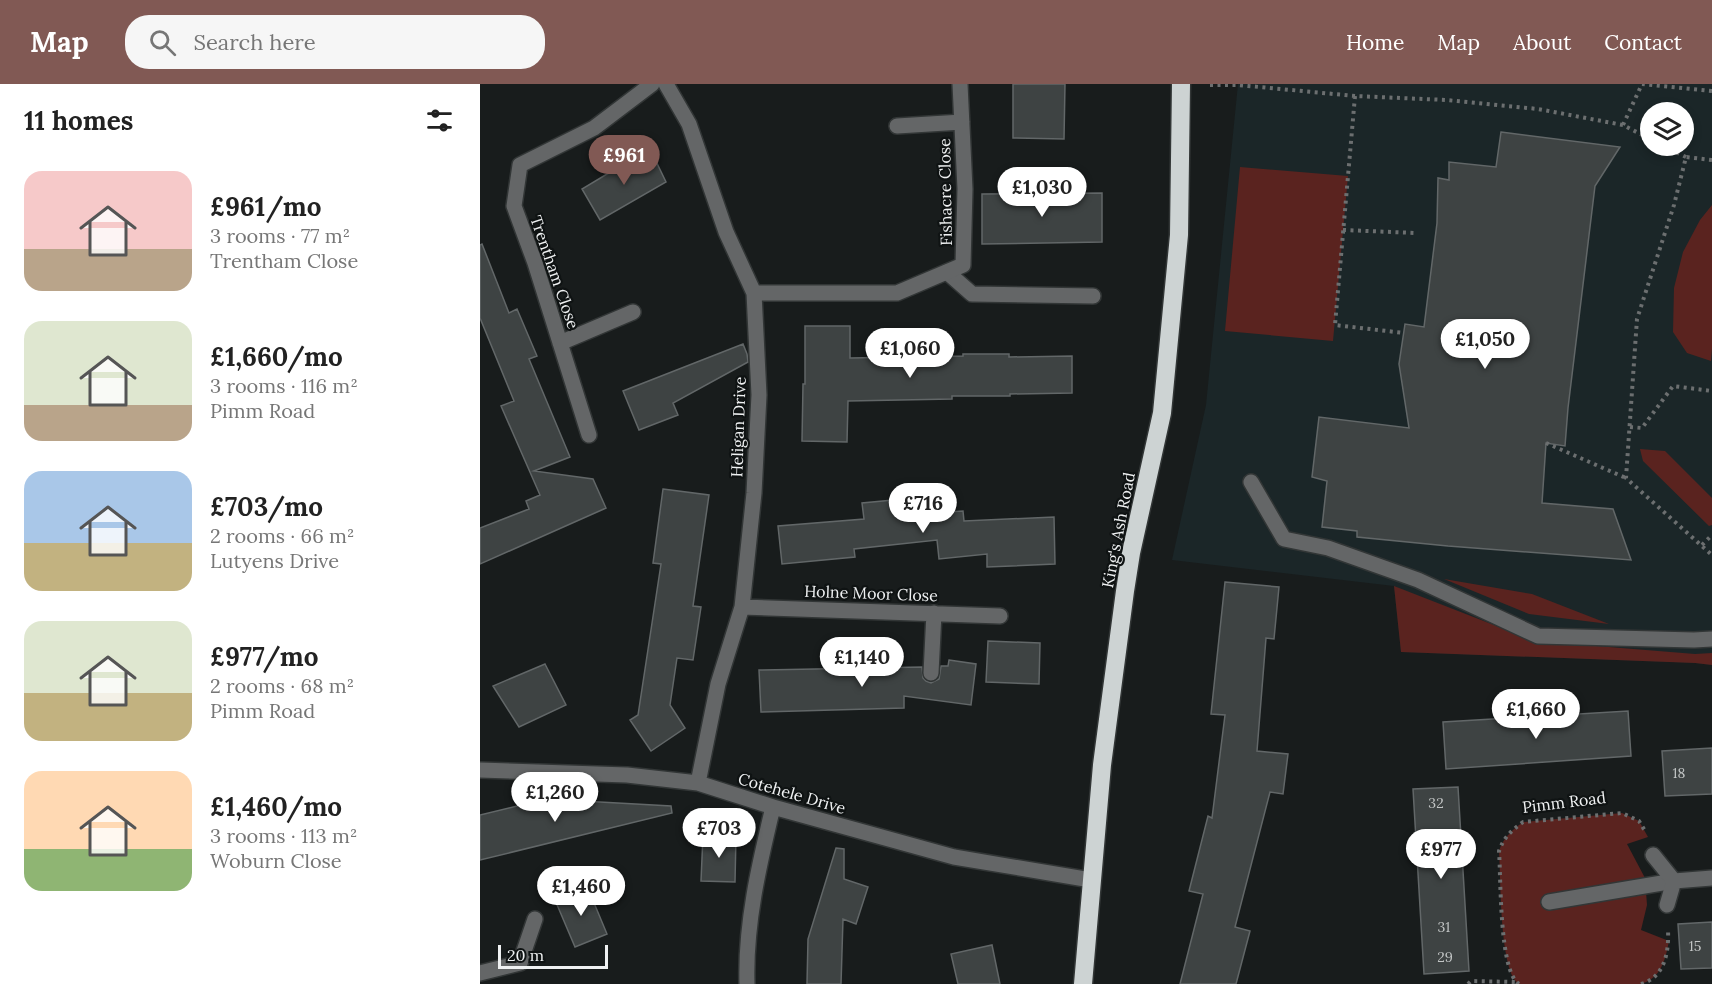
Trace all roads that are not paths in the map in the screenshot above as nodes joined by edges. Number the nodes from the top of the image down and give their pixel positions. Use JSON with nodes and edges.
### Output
{"nodes":[{"id":1,"x":652,"y":84,"type":"edge"},
{"id":2,"x":666,"y":84,"type":"edge"},
{"id":3,"x":960,"y":84,"type":"edge"},
{"id":4,"x":1180,"y":84,"type":"edge"},
{"id":5,"x":962,"y":122,"type":"junction"},
{"id":6,"x":897,"y":126,"type":"dead end"},
{"id":7,"x":947,"y":272,"type":"junction"},
{"id":8,"x":754,"y":293,"type":"junction"},
{"id":9,"x":1093,"y":296,"type":"dead end"},
{"id":10,"x":633,"y":312,"type":"dead end"},
{"id":11,"x":560,"y":343,"type":"junction"},
{"id":12,"x":589,"y":435,"type":"dead end"},
{"id":13,"x":1251,"y":482,"type":"dead end"},
{"id":14,"x":742,"y":607,"type":"junction"},
{"id":15,"x":934,"y":613,"type":"junction"},
{"id":16,"x":1000,"y":616,"type":"dead end"},
{"id":17,"x":1712,"y":639,"type":"edge"},
{"id":18,"x":931,"y":673,"type":"dead end"},
{"id":19,"x":480,"y":770,"type":"edge"},
{"id":20,"x":698,"y":783,"type":"junction"},
{"id":21,"x":773,"y":807,"type":"junction"},
{"id":22,"x":1653,"y":855,"type":"road end"},
{"id":23,"x":1712,"y":878,"type":"edge"},
{"id":24,"x":1091,"y":879,"type":"junction"},
{"id":25,"x":1674,"y":881,"type":"junction"},
{"id":26,"x":1549,"y":902,"type":"dead end"},
{"id":27,"x":1667,"y":905,"type":"road end"},
{"id":28,"x":535,"y":919,"type":"dead end"},
{"id":29,"x":480,"y":973,"type":"edge"},
{"id":30,"x":747,"y":984,"type":"edge"},
{"id":31,"x":1083,"y":984,"type":"edge"}],
"edges":[{"from":1,"to":11,"type":"street","name":"Trentham Close"},
{"from":2,"to":8,"type":"street","name":"Heligan Drive"},
{"from":3,"to":5,"type":"street","name":"Fishacre Close"},
{"from":4,"to":24,"type":"highway","name":"King's Ash Road"},
{"from":5,"to":6,"type":"street"},
{"from":5,"to":7,"type":"street","name":"Fishacre Close"},
{"from":7,"to":8,"type":"street","name":"Fishacre Close"},
{"from":7,"to":9,"type":"street"},
{"from":8,"to":14,"type":"street","name":"Heligan Drive"},
{"from":10,"to":11,"type":"street"},
{"from":11,"to":12,"type":"street","name":"Trentham Close"},
{"from":13,"to":17,"type":"street"},
{"from":14,"to":15,"type":"street","name":"Holne Moor Close"},
{"from":14,"to":20,"type":"street","name":"Heligan Drive"},
{"from":15,"to":16,"type":"street","name":"Holne Moor Close"},
{"from":15,"to":18,"type":"street"},
{"from":19,"to":20,"type":"street","name":"Cotehele Drive"},
{"from":20,"to":21,"type":"street","name":"Cotehele Drive"},
{"from":21,"to":24,"type":"street","name":"Cotehele Drive"},
{"from":21,"to":30,"type":"street"},
{"from":22,"to":25,"type":"street"},
{"from":23,"to":25,"type":"street"},
{"from":24,"to":31,"type":"highway","name":"King's Ash Road"},
{"from":25,"to":26,"type":"street"},
{"from":25,"to":27,"type":"street"},
{"from":28,"to":29,"type":"street"}]}
